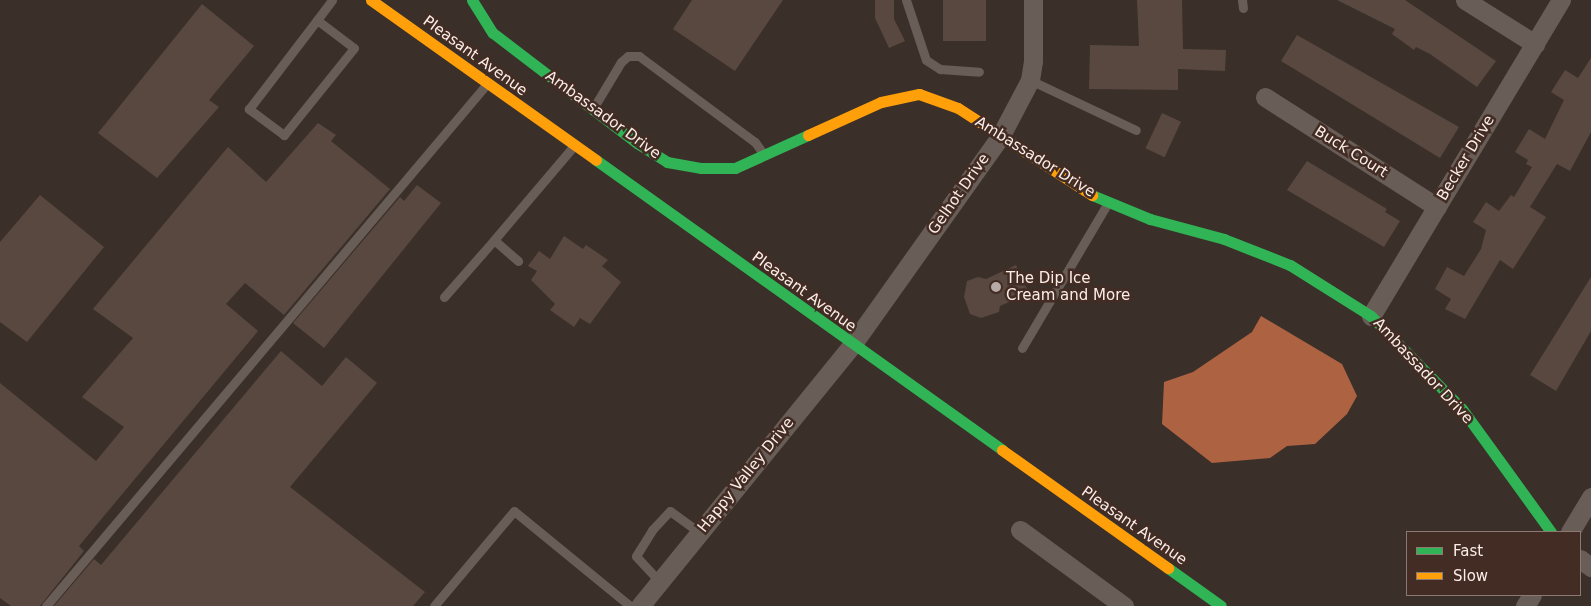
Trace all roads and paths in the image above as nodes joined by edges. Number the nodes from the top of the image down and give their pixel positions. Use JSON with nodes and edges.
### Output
{"nodes":[{"id":1,"x":332,"y":0,"type":"edge"},
{"id":2,"x":371,"y":0,"type":"edge"},
{"id":3,"x":472,"y":0,"type":"edge"},
{"id":4,"x":906,"y":0,"type":"edge"},
{"id":5,"x":1033,"y":0,"type":"edge"},
{"id":6,"x":1465,"y":0,"type":"edge"},
{"id":7,"x":1562,"y":0,"type":"edge"},
{"id":8,"x":317,"y":20,"type":"junction"},
{"id":9,"x":1534,"y":44,"type":"junction"},
{"id":10,"x":979,"y":72,"type":"dead end"},
{"id":11,"x":1030,"y":80,"type":"junction"},
{"id":12,"x":487,"y":83,"type":"junction"},
{"id":13,"x":1265,"y":97,"type":"dead end"},
{"id":14,"x":593,"y":110,"type":"junction"},
{"id":15,"x":1136,"y":130,"type":"dead end"},
{"id":16,"x":1000,"y":137,"type":"junction"},
{"id":17,"x":574,"y":146,"type":"junction"},
{"id":18,"x":764,"y":155,"type":"junction"},
{"id":19,"x":1108,"y":202,"type":"junction"},
{"id":20,"x":1438,"y":207,"type":"junction"},
{"id":21,"x":494,"y":240,"type":"junction"},
{"id":22,"x":518,"y":261,"type":"dead end"},
{"id":23,"x":444,"y":297,"type":"dead end"},
{"id":24,"x":1371,"y":316,"type":"junction"},
{"id":25,"x":852,"y":345,"type":"junction"},
{"id":26,"x":1022,"y":348,"type":"dead end"},
{"id":27,"x":1591,"y":498,"type":"edge"},
{"id":28,"x":1020,"y":530,"type":"dead end"},
{"id":29,"x":1550,"y":531,"type":"edge"},
{"id":30,"x":1571,"y":531,"type":"edge"},
{"id":31,"x":700,"y":533,"type":"junction"},
{"id":32,"x":660,"y":582,"type":"junction"},
{"id":33,"x":639,"y":605,"type":"edge"},
{"id":34,"x":46,"y":606,"type":"edge"},
{"id":35,"x":434,"y":606,"type":"edge"},
{"id":36,"x":1124,"y":606,"type":"edge"},
{"id":37,"x":1221,"y":606,"type":"edge"}],
"edges":[{"from":1,"to":8,"type":"lane"},
{"from":2,"to":12,"type":"street","name":"Pleasant Avenue"},
{"from":3,"to":14,"type":"street","name":"Ambassador Drive"},
{"from":4,"to":10,"type":"lane"},
{"from":5,"to":11,"type":"street","name":"Gelhot Drive"},
{"from":6,"to":9,"type":"street"},
{"from":7,"to":9,"type":"street","name":"Becker Drive"},
{"from":8,"to":8,"type":"lane"},
{"from":9,"to":20,"type":"street","name":"Becker Drive"},
{"from":11,"to":15,"type":"lane"},
{"from":11,"to":16,"type":"street","name":"Gelhot Drive"},
{"from":12,"to":17,"type":"street","name":"Pleasant Avenue"},
{"from":12,"to":34,"type":"lane"},
{"from":13,"to":20,"type":"street","name":"Buck Court"},
{"from":14,"to":18,"type":"street","name":"Ambassador Drive"},
{"from":14,"to":18,"type":"lane"},
{"from":16,"to":18,"type":"street","name":"Ambassador Drive"},
{"from":16,"to":19,"type":"street","name":"Ambassador Drive"},
{"from":16,"to":25,"type":"street","name":"Gelhot Drive"},
{"from":17,"to":21,"type":"lane"},
{"from":17,"to":25,"type":"street","name":"Pleasant Avenue"},
{"from":19,"to":24,"type":"street","name":"Ambassador Drive"},
{"from":19,"to":26,"type":"lane"},
{"from":20,"to":24,"type":"street","name":"Becker Drive"},
{"from":21,"to":22,"type":"lane"},
{"from":21,"to":23,"type":"lane"},
{"from":24,"to":29,"type":"street","name":"Ambassador Drive"},
{"from":25,"to":31,"type":"street","name":"Happy Valley Drive"},
{"from":25,"to":37,"type":"street","name":"Pleasant Avenue"},
{"from":27,"to":30,"type":"street"},
{"from":28,"to":36,"type":"street"},
{"from":31,"to":32,"type":"street","name":"Happy Valley Drive"},
{"from":31,"to":32,"type":"lane"},
{"from":32,"to":33,"type":"street","name":"Happy Valley Drive"},
{"from":33,"to":35,"type":"lane"}]}
